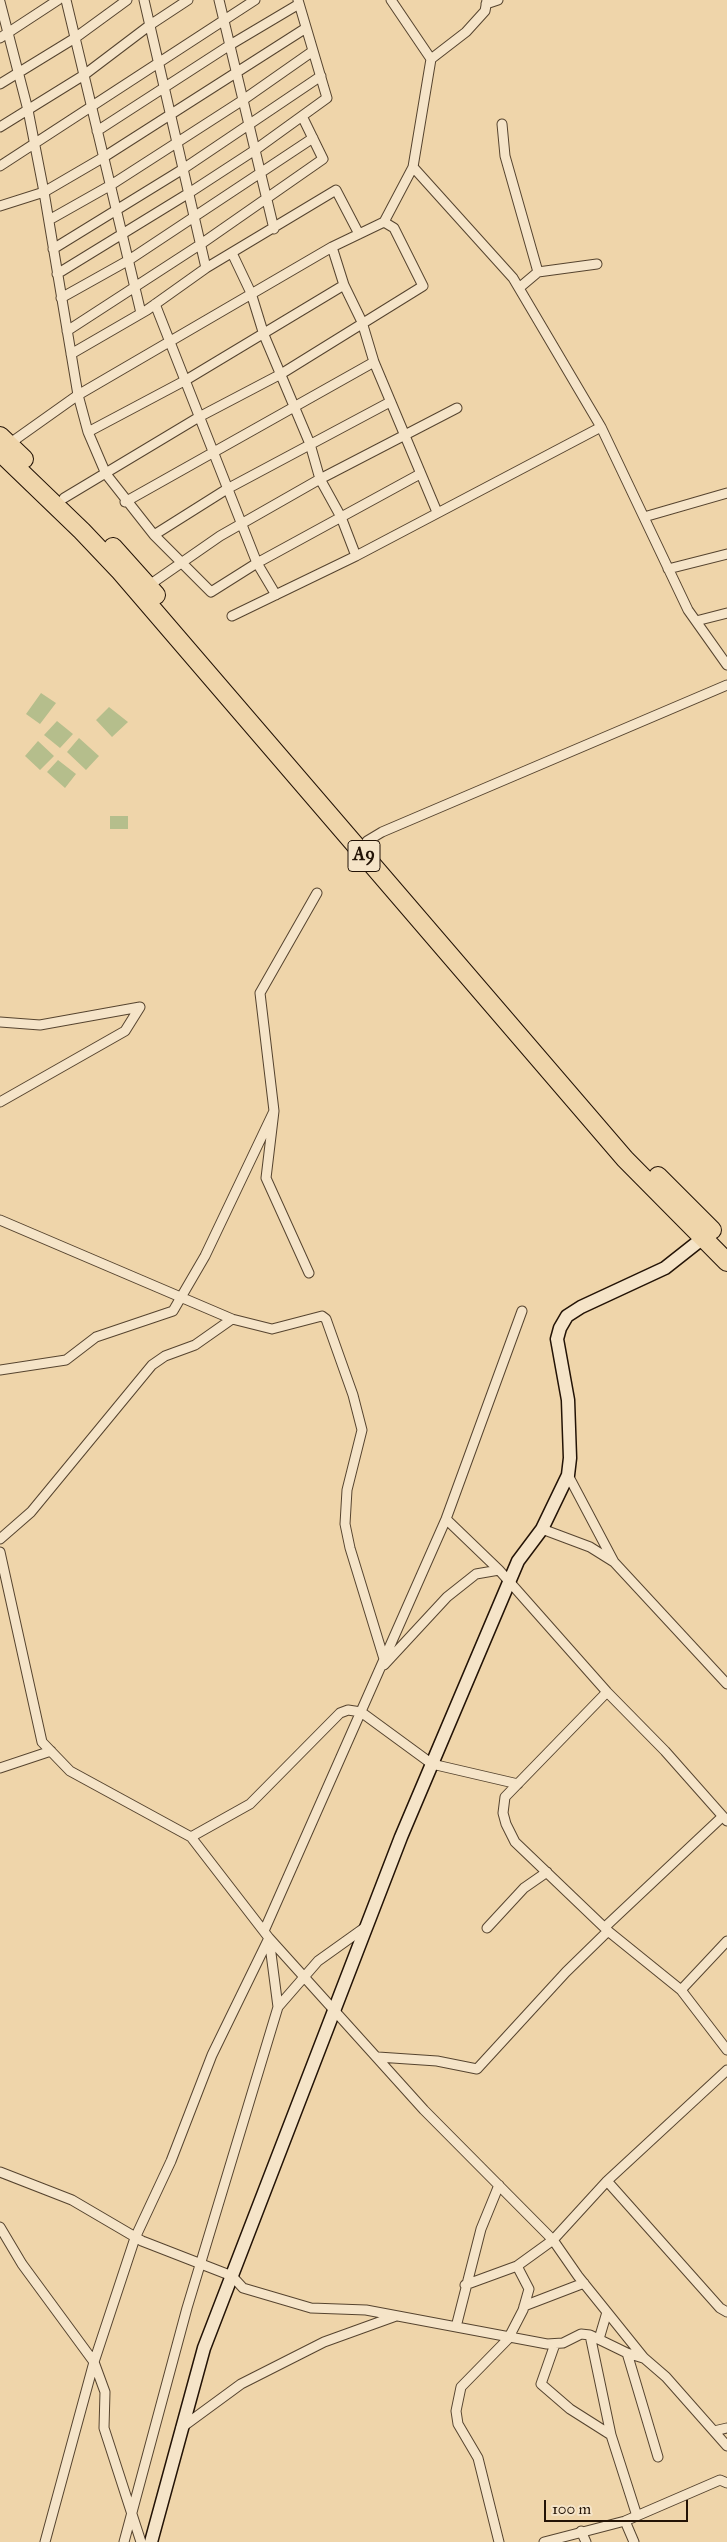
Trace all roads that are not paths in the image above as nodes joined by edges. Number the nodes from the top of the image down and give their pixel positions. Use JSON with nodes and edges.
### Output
{"nodes":[{"id":1,"x":58,"y":0,"type":"edge"},
{"id":2,"x":66,"y":0,"type":"edge"},
{"id":3,"x":127,"y":0,"type":"edge"},
{"id":4,"x":144,"y":0,"type":"edge"},
{"id":5,"x":188,"y":0,"type":"edge"},
{"id":6,"x":219,"y":0,"type":"edge"},
{"id":7,"x":255,"y":0,"type":"edge"},
{"id":8,"x":391,"y":0,"type":"edge"},
{"id":9,"x":498,"y":0,"type":"edge"},
{"id":10,"x":0,"y":2,"type":"edge"},
{"id":11,"x":299,"y":2,"type":"edge"},
{"id":12,"x":487,"y":2,"type":"edge"},
{"id":13,"x":224,"y":20,"type":"junction"},
{"id":14,"x":150,"y":24,"type":"junction"},
{"id":15,"x":306,"y":28,"type":"junction"},
{"id":16,"x":8,"y":33,"type":"junction"},
{"id":17,"x":0,"y":38,"type":"edge"},
{"id":18,"x":75,"y":38,"type":"junction"},
{"id":19,"x":230,"y":45,"type":"junction"},
{"id":20,"x":313,"y":51,"type":"junction"},
{"id":21,"x":430,"y":60,"type":"junction"},
{"id":22,"x":159,"y":63,"type":"junction"},
{"id":23,"x":236,"y":72,"type":"junction"},
{"id":24,"x":18,"y":73,"type":"junction"},
{"id":25,"x":84,"y":75,"type":"junction"},
{"id":26,"x":321,"y":76,"type":"junction"},
{"id":27,"x":0,"y":84,"type":"edge"},
{"id":28,"x":165,"y":89,"type":"junction"},
{"id":29,"x":243,"y":100,"type":"junction"},
{"id":30,"x":92,"y":108,"type":"junction"},
{"id":31,"x":28,"y":110,"type":"junction"},
{"id":32,"x":171,"y":116,"type":"junction"},
{"id":33,"x":302,"y":116,"type":"junction"},
{"id":34,"x":502,"y":124,"type":"dead end"},
{"id":35,"x":249,"y":125,"type":"junction"},
{"id":36,"x":0,"y":127,"type":"edge"},
{"id":37,"x":97,"y":131,"type":"junction"},
{"id":38,"x":313,"y":138,"type":"junction"},
{"id":39,"x":177,"y":142,"type":"junction"},
{"id":40,"x":33,"y":145,"type":"junction"},
{"id":41,"x":255,"y":150,"type":"junction"},
{"id":42,"x":104,"y":157,"type":"junction"},
{"id":43,"x":0,"y":166,"type":"edge"},
{"id":44,"x":413,"y":167,"type":"junction"},
{"id":45,"x":183,"y":169,"type":"junction"},
{"id":46,"x":260,"y":175,"type":"junction"},
{"id":47,"x":110,"y":186,"type":"junction"},
{"id":48,"x":44,"y":192,"type":"junction"},
{"id":49,"x":189,"y":193,"type":"junction"},
{"id":50,"x":266,"y":198,"type":"junction"},
{"id":51,"x":0,"y":206,"type":"edge"},
{"id":52,"x":117,"y":210,"type":"junction"},
{"id":53,"x":195,"y":218,"type":"junction"},
{"id":54,"x":49,"y":220,"type":"junction"},
{"id":55,"x":384,"y":222,"type":"junction"},
{"id":56,"x":274,"y":229,"type":"junction"},
{"id":57,"x":122,"y":234,"type":"junction"},
{"id":58,"x":359,"y":234,"type":"junction"},
{"id":59,"x":201,"y":244,"type":"junction"},
{"id":60,"x":332,"y":247,"type":"junction"},
{"id":61,"x":53,"y":249,"type":"junction"},
{"id":62,"x":232,"y":253,"type":"junction"},
{"id":63,"x":129,"y":260,"type":"junction"},
{"id":64,"x":597,"y":264,"type":"dead end"},
{"id":65,"x":206,"y":268,"type":"junction"},
{"id":66,"x":538,"y":272,"type":"junction"},
{"id":67,"x":57,"y":274,"type":"junction"},
{"id":68,"x":344,"y":285,"type":"junction"},
{"id":69,"x":135,"y":286,"type":"junction"},
{"id":70,"x":518,"y":288,"type":"junction"},
{"id":71,"x":252,"y":293,"type":"junction"},
{"id":72,"x":61,"y":298,"type":"junction"},
{"id":73,"x":155,"y":304,"type":"junction"},
{"id":74,"x":141,"y":313,"type":"junction"},
{"id":75,"x":362,"y":322,"type":"junction"},
{"id":76,"x":67,"y":331,"type":"junction"},
{"id":77,"x":264,"y":335,"type":"junction"},
{"id":78,"x":171,"y":343,"type":"junction"},
{"id":79,"x":71,"y":354,"type":"junction"},
{"id":80,"x":374,"y":362,"type":"junction"},
{"id":81,"x":281,"y":374,"type":"junction"},
{"id":82,"x":186,"y":380,"type":"junction"},
{"id":83,"x":78,"y":394,"type":"junction"},
{"id":84,"x":390,"y":402,"type":"junction"},
{"id":85,"x":295,"y":407,"type":"junction"},
{"id":86,"x":457,"y":408,"type":"dead end"},
{"id":87,"x":199,"y":417,"type":"junction"},
{"id":88,"x":601,"y":427,"type":"junction"},
{"id":89,"x":88,"y":432,"type":"junction"},
{"id":90,"x":404,"y":435,"type":"junction"},
{"id":91,"x":3,"y":444,"type":"edge"},
{"id":92,"x":310,"y":444,"type":"junction"},
{"id":93,"x":213,"y":452,"type":"junction"},
{"id":94,"x":106,"y":474,"type":"junction"},
{"id":95,"x":420,"y":474,"type":"junction"},
{"id":96,"x":320,"y":479,"type":"junction"},
{"id":97,"x":228,"y":489,"type":"junction"},
{"id":98,"x":727,"y":493,"type":"edge"},
{"id":99,"x":64,"y":498,"type":"junction"},
{"id":100,"x":125,"y":502,"type":"junction"},
{"id":101,"x":437,"y":512,"type":"junction"},
{"id":102,"x":341,"y":517,"type":"junction"},
{"id":103,"x":644,"y":517,"type":"junction"},
{"id":104,"x":241,"y":524,"type":"junction"},
{"id":105,"x":154,"y":535,"type":"junction"},
{"id":106,"x":727,"y":554,"type":"edge"},
{"id":107,"x":356,"y":556,"type":"junction"},
{"id":108,"x":181,"y":562,"type":"junction"},
{"id":109,"x":257,"y":562,"type":"junction"},
{"id":110,"x":668,"y":568,"type":"junction"},
{"id":111,"x":148,"y":586,"type":"junction"},
{"id":112,"x":276,"y":595,"type":"junction"},
{"id":113,"x":727,"y":613,"type":"edge"},
{"id":114,"x":232,"y":616,"type":"dead end"},
{"id":115,"x":696,"y":621,"type":"junction"},
{"id":116,"x":727,"y":665,"type":"edge"},
{"id":117,"x":727,"y":685,"type":"edge"},
{"id":118,"x":367,"y":841,"type":"junction"},
{"id":119,"x":317,"y":893,"type":"dead end"},
{"id":120,"x":0,"y":1022,"type":"edge"},
{"id":121,"x":0,"y":1102,"type":"edge"},
{"id":122,"x":274,"y":1111,"type":"junction"},
{"id":123,"x":0,"y":1220,"type":"edge"},
{"id":124,"x":703,"y":1238,"type":"junction"},
{"id":125,"x":727,"y":1245,"type":"edge"},
{"id":126,"x":727,"y":1262,"type":"edge"},
{"id":127,"x":308,"y":1273,"type":"dead end"},
{"id":128,"x":181,"y":1297,"type":"junction"},
{"id":129,"x":522,"y":1311,"type":"dead end"},
{"id":130,"x":232,"y":1319,"type":"junction"},
{"id":131,"x":0,"y":1370,"type":"edge"},
{"id":132,"x":568,"y":1475,"type":"junction"},
{"id":133,"x":446,"y":1519,"type":"junction"},
{"id":134,"x":542,"y":1529,"type":"junction"},
{"id":135,"x":0,"y":1539,"type":"edge"},
{"id":136,"x":0,"y":1552,"type":"edge"},
{"id":137,"x":614,"y":1562,"type":"junction"},
{"id":138,"x":499,"y":1570,"type":"junction"},
{"id":139,"x":508,"y":1583,"type":"junction"},
{"id":140,"x":383,"y":1663,"type":"junction"},
{"id":141,"x":727,"y":1684,"type":"edge"},
{"id":142,"x":607,"y":1692,"type":"junction"},
{"id":143,"x":361,"y":1712,"type":"junction"},
{"id":144,"x":51,"y":1751,"type":"junction"},
{"id":145,"x":432,"y":1764,"type":"junction"},
{"id":146,"x":0,"y":1768,"type":"edge"},
{"id":147,"x":518,"y":1784,"type":"junction"},
{"id":148,"x":725,"y":1819,"type":"edge"},
{"id":149,"x":191,"y":1838,"type":"junction"},
{"id":150,"x":547,"y":1872,"type":"junction"},
{"id":151,"x":367,"y":1926,"type":"junction"},
{"id":152,"x":487,"y":1928,"type":"dead end"},
{"id":153,"x":606,"y":1929,"type":"junction"},
{"id":154,"x":267,"y":1935,"type":"junction"},
{"id":155,"x":727,"y":1942,"type":"edge"},
{"id":156,"x":305,"y":1977,"type":"junction"},
{"id":157,"x":681,"y":1990,"type":"junction"},
{"id":158,"x":278,"y":2007,"type":"junction"},
{"id":159,"x":336,"y":2010,"type":"junction"},
{"id":160,"x":727,"y":2050,"type":"edge"},
{"id":161,"x":378,"y":2057,"type":"junction"},
{"id":162,"x":727,"y":2070,"type":"edge"},
{"id":163,"x":0,"y":2172,"type":"edge"},
{"id":164,"x":607,"y":2181,"type":"junction"},
{"id":165,"x":499,"y":2185,"type":"junction"},
{"id":166,"x":0,"y":2227,"type":"edge"},
{"id":167,"x":136,"y":2238,"type":"junction"},
{"id":168,"x":554,"y":2240,"type":"junction"},
{"id":169,"x":201,"y":2264,"type":"junction"},
{"id":170,"x":517,"y":2266,"type":"junction"},
{"id":171,"x":232,"y":2276,"type":"junction"},
{"id":172,"x":584,"y":2283,"type":"junction"},
{"id":173,"x":465,"y":2285,"type":"junction"},
{"id":174,"x":524,"y":2306,"type":"junction"},
{"id":175,"x":725,"y":2307,"type":"edge"},
{"id":176,"x":607,"y":2312,"type":"junction"},
{"id":177,"x":397,"y":2315,"type":"junction"},
{"id":178,"x":456,"y":2327,"type":"junction"},
{"id":179,"x":590,"y":2335,"type":"junction"},
{"id":180,"x":508,"y":2339,"type":"junction"},
{"id":181,"x":599,"y":2339,"type":"junction"},
{"id":182,"x":556,"y":2344,"type":"junction"},
{"id":183,"x":627,"y":2353,"type":"junction"},
{"id":184,"x":644,"y":2358,"type":"junction"},
{"id":185,"x":94,"y":2362,"type":"junction"},
{"id":186,"x":727,"y":2428,"type":"edge"},
{"id":187,"x":181,"y":2429,"type":"junction"},
{"id":188,"x":714,"y":2431,"type":"junction"},
{"id":189,"x":611,"y":2435,"type":"junction"},
{"id":190,"x":726,"y":2440,"type":"edge"},
{"id":191,"x":658,"y":2457,"type":"dead end"},
{"id":192,"x":727,"y":2483,"type":"edge"},
{"id":193,"x":132,"y":2513,"type":"junction"},
{"id":194,"x":637,"y":2516,"type":"junction"},
{"id":195,"x":625,"y":2520,"type":"junction"},
{"id":196,"x":581,"y":2531,"type":"junction"},
{"id":197,"x":45,"y":2542,"type":"edge"},
{"id":198,"x":124,"y":2542,"type":"edge"},
{"id":199,"x":141,"y":2542,"type":"edge"},
{"id":200,"x":151,"y":2542,"type":"edge"},
{"id":201,"x":499,"y":2542,"type":"edge"},
{"id":202,"x":544,"y":2542,"type":"edge"},
{"id":203,"x":586,"y":2542,"type":"edge"},
{"id":204,"x":634,"y":2542,"type":"edge"}],
"edges":[{"from":1,"to":16,"type":"street"},
{"from":2,"to":18,"type":"street"},
{"from":3,"to":18,"type":"street"},
{"from":4,"to":14,"type":"street"},
{"from":5,"to":14,"type":"street"},
{"from":6,"to":13,"type":"street"},
{"from":7,"to":13,"type":"street"},
{"from":8,"to":21,"type":"street"},
{"from":9,"to":12,"type":"street"},
{"from":10,"to":16,"type":"street"},
{"from":11,"to":15,"type":"street"},
{"from":11,"to":19,"type":"street"},
{"from":12,"to":21,"type":"street"},
{"from":13,"to":19,"type":"street"},
{"from":13,"to":22,"type":"street"},
{"from":14,"to":22,"type":"street"},
{"from":14,"to":25,"type":"street"},
{"from":15,"to":20,"type":"street"},
{"from":15,"to":23,"type":"street"},
{"from":16,"to":17,"type":"street"},
{"from":16,"to":24,"type":"street"},
{"from":18,"to":24,"type":"street"},
{"from":18,"to":25,"type":"street"},
{"from":19,"to":23,"type":"street"},
{"from":19,"to":28,"type":"street"},
{"from":20,"to":26,"type":"street"},
{"from":20,"to":29,"type":"street"},
{"from":21,"to":44,"type":"street"},
{"from":22,"to":28,"type":"street"},
{"from":22,"to":30,"type":"street"},
{"from":23,"to":29,"type":"street"},
{"from":23,"to":32,"type":"street"},
{"from":24,"to":27,"type":"street"},
{"from":24,"to":31,"type":"street"},
{"from":25,"to":30,"type":"street"},
{"from":25,"to":31,"type":"street"},
{"from":26,"to":33,"type":"street"},
{"from":26,"to":35,"type":"street"},
{"from":28,"to":32,"type":"street"},
{"from":28,"to":37,"type":"street"},
{"from":29,"to":35,"type":"street"},
{"from":29,"to":39,"type":"street"},
{"from":30,"to":37,"type":"street"},
{"from":30,"to":40,"type":"street"},
{"from":31,"to":36,"type":"street"},
{"from":31,"to":40,"type":"street"},
{"from":32,"to":39,"type":"street"},
{"from":32,"to":42,"type":"street"},
{"from":33,"to":38,"type":"street"},
{"from":33,"to":41,"type":"street"},
{"from":34,"to":66,"type":"street"},
{"from":35,"to":41,"type":"street"},
{"from":35,"to":45,"type":"street"},
{"from":37,"to":42,"type":"street"},
{"from":38,"to":46,"type":"street"},
{"from":38,"to":50,"type":"street"},
{"from":39,"to":45,"type":"street"},
{"from":39,"to":47,"type":"street"},
{"from":40,"to":43,"type":"street"},
{"from":40,"to":48,"type":"street"},
{"from":41,"to":46,"type":"street"},
{"from":41,"to":49,"type":"street"},
{"from":42,"to":47,"type":"street"},
{"from":42,"to":48,"type":"street"},
{"from":44,"to":55,"type":"street"},
{"from":44,"to":70,"type":"street"},
{"from":45,"to":49,"type":"street"},
{"from":45,"to":52,"type":"street"},
{"from":46,"to":50,"type":"street"},
{"from":46,"to":53,"type":"street"},
{"from":47,"to":52,"type":"street"},
{"from":47,"to":54,"type":"street"},
{"from":48,"to":51,"type":"street"},
{"from":48,"to":54,"type":"street"},
{"from":49,"to":53,"type":"street"},
{"from":49,"to":57,"type":"street"},
{"from":50,"to":56,"type":"street"},
{"from":50,"to":59,"type":"street"},
{"from":52,"to":57,"type":"street"},
{"from":52,"to":61,"type":"street"},
{"from":53,"to":59,"type":"street"},
{"from":53,"to":63,"type":"street"},
{"from":54,"to":61,"type":"street"},
{"from":55,"to":58,"type":"street"},
{"from":55,"to":75,"type":"street"},
{"from":56,"to":58,"type":"street"},
{"from":56,"to":62,"type":"street"},
{"from":57,"to":63,"type":"street"},
{"from":57,"to":67,"type":"street"},
{"from":58,"to":60,"type":"street"},
{"from":59,"to":65,"type":"street"},
{"from":59,"to":69,"type":"street"},
{"from":60,"to":68,"type":"street"},
{"from":60,"to":71,"type":"street"},
{"from":61,"to":67,"type":"street"},
{"from":62,"to":65,"type":"street"},
{"from":62,"to":71,"type":"street"},
{"from":63,"to":69,"type":"street"},
{"from":63,"to":72,"type":"street"},
{"from":64,"to":66,"type":"street"},
{"from":65,"to":73,"type":"street"},
{"from":66,"to":70,"type":"street"},
{"from":67,"to":72,"type":"street"},
{"from":68,"to":75,"type":"street"},
{"from":68,"to":77,"type":"street"},
{"from":69,"to":74,"type":"street"},
{"from":69,"to":76,"type":"street"},
{"from":70,"to":88,"type":"street"},
{"from":71,"to":77,"type":"street"},
{"from":71,"to":78,"type":"street"},
{"from":72,"to":76,"type":"street"},
{"from":73,"to":74,"type":"street"},
{"from":73,"to":78,"type":"street"},
{"from":74,"to":79,"type":"street"},
{"from":75,"to":80,"type":"street"},
{"from":75,"to":81,"type":"street"},
{"from":76,"to":79,"type":"street"},
{"from":77,"to":81,"type":"street"},
{"from":77,"to":82,"type":"street"},
{"from":78,"to":82,"type":"street"},
{"from":78,"to":83,"type":"street"},
{"from":79,"to":83,"type":"street"},
{"from":80,"to":84,"type":"street"},
{"from":80,"to":85,"type":"street"},
{"from":81,"to":85,"type":"street"},
{"from":81,"to":87,"type":"street"},
{"from":82,"to":87,"type":"street"},
{"from":82,"to":89,"type":"street"},
{"from":83,"to":89,"type":"street"},
{"from":83,"to":91,"type":"street"},
{"from":84,"to":90,"type":"street"},
{"from":84,"to":92,"type":"street"},
{"from":85,"to":92,"type":"street"},
{"from":85,"to":93,"type":"street"},
{"from":86,"to":90,"type":"street"},
{"from":87,"to":93,"type":"street"},
{"from":87,"to":94,"type":"street"},
{"from":88,"to":101,"type":"street"},
{"from":88,"to":103,"type":"street"},
{"from":89,"to":94,"type":"street"},
{"from":90,"to":95,"type":"street"},
{"from":90,"to":96,"type":"street"},
{"from":91,"to":99,"type":"highway","number":"A9"},
{"from":91,"to":124,"type":"highway","number":"A9"},
{"from":92,"to":96,"type":"street"},
{"from":92,"to":97,"type":"street"},
{"from":93,"to":97,"type":"street"},
{"from":93,"to":100,"type":"street"},
{"from":94,"to":99,"type":"street"},
{"from":94,"to":100,"type":"street"},
{"from":95,"to":101,"type":"street"},
{"from":95,"to":102,"type":"street"},
{"from":96,"to":102,"type":"street"},
{"from":96,"to":104,"type":"street"},
{"from":97,"to":104,"type":"street"},
{"from":97,"to":105,"type":"street"},
{"from":98,"to":103,"type":"street"},
{"from":99,"to":111,"type":"highway","number":"A9"},
{"from":100,"to":105,"type":"street"},
{"from":101,"to":107,"type":"street"},
{"from":102,"to":107,"type":"street"},
{"from":102,"to":109,"type":"street"},
{"from":103,"to":110,"type":"street"},
{"from":104,"to":108,"type":"street"},
{"from":104,"to":109,"type":"street"},
{"from":105,"to":108,"type":"street"},
{"from":106,"to":110,"type":"street"},
{"from":107,"to":112,"type":"street"},
{"from":108,"to":109,"type":"street"},
{"from":108,"to":111,"type":"street"},
{"from":109,"to":112,"type":"street"},
{"from":110,"to":115,"type":"street"},
{"from":111,"to":118,"type":"highway","number":"A9"},
{"from":112,"to":114,"type":"street"},
{"from":113,"to":115,"type":"street"},
{"from":115,"to":116,"type":"street"},
{"from":117,"to":118,"type":"street"},
{"from":118,"to":125,"type":"highway","number":"A9"},
{"from":119,"to":122,"type":"street"},
{"from":120,"to":121,"type":"street"},
{"from":122,"to":127,"type":"street"},
{"from":122,"to":128,"type":"street"},
{"from":123,"to":128,"type":"street"},
{"from":124,"to":126,"type":"highway","number":"A9"},
{"from":124,"to":132,"type":"street"},
{"from":128,"to":130,"type":"street"},
{"from":128,"to":131,"type":"street"},
{"from":129,"to":133,"type":"street"},
{"from":130,"to":135,"type":"street"},
{"from":130,"to":140,"type":"street"},
{"from":132,"to":134,"type":"street"},
{"from":132,"to":137,"type":"street"},
{"from":133,"to":138,"type":"street"},
{"from":133,"to":140,"type":"street"},
{"from":134,"to":137,"type":"street"},
{"from":134,"to":139,"type":"street"},
{"from":136,"to":144,"type":"street"},
{"from":137,"to":141,"type":"street"},
{"from":138,"to":139,"type":"street"},
{"from":138,"to":140,"type":"street"},
{"from":139,"to":142,"type":"street"},
{"from":139,"to":145,"type":"street"},
{"from":140,"to":143,"type":"street"},
{"from":142,"to":147,"type":"street"},
{"from":142,"to":148,"type":"street"},
{"from":143,"to":145,"type":"street"},
{"from":143,"to":149,"type":"street"},
{"from":143,"to":154,"type":"street"},
{"from":144,"to":146,"type":"street"},
{"from":144,"to":149,"type":"street"},
{"from":145,"to":147,"type":"street"},
{"from":145,"to":151,"type":"street"},
{"from":147,"to":150,"type":"street"},
{"from":148,"to":153,"type":"street"},
{"from":149,"to":154,"type":"street"},
{"from":150,"to":152,"type":"street"},
{"from":150,"to":153,"type":"street"},
{"from":151,"to":156,"type":"street"},
{"from":151,"to":159,"type":"street"},
{"from":153,"to":157,"type":"street"},
{"from":153,"to":161,"type":"street"},
{"from":154,"to":156,"type":"street"},
{"from":154,"to":158,"type":"street"},
{"from":154,"to":167,"type":"street"},
{"from":155,"to":157,"type":"street"},
{"from":156,"to":158,"type":"street"},
{"from":156,"to":159,"type":"street"},
{"from":157,"to":160,"type":"street"},
{"from":158,"to":169,"type":"street"},
{"from":159,"to":161,"type":"street"},
{"from":159,"to":171,"type":"street"},
{"from":161,"to":165,"type":"street"},
{"from":162,"to":164,"type":"street"},
{"from":163,"to":167,"type":"street"},
{"from":164,"to":168,"type":"street"},
{"from":164,"to":175,"type":"street"},
{"from":165,"to":168,"type":"street"},
{"from":165,"to":173,"type":"street"},
{"from":166,"to":185,"type":"street"},
{"from":167,"to":169,"type":"street"},
{"from":167,"to":185,"type":"street"},
{"from":168,"to":170,"type":"street"},
{"from":168,"to":172,"type":"street"},
{"from":169,"to":171,"type":"street"},
{"from":169,"to":193,"type":"street"},
{"from":170,"to":173,"type":"street"},
{"from":170,"to":174,"type":"street"},
{"from":171,"to":177,"type":"street"},
{"from":171,"to":187,"type":"street"},
{"from":172,"to":174,"type":"street"},
{"from":172,"to":176,"type":"street"},
{"from":173,"to":178,"type":"street"},
{"from":174,"to":180,"type":"street"},
{"from":176,"to":181,"type":"street"},
{"from":176,"to":184,"type":"street"},
{"from":177,"to":178,"type":"street"},
{"from":177,"to":187,"type":"street"},
{"from":178,"to":180,"type":"street"},
{"from":179,"to":181,"type":"street"},
{"from":179,"to":182,"type":"street"},
{"from":179,"to":189,"type":"street"},
{"from":180,"to":182,"type":"street"},
{"from":180,"to":201,"type":"street"},
{"from":181,"to":183,"type":"street"},
{"from":182,"to":189,"type":"street"},
{"from":183,"to":184,"type":"street"},
{"from":183,"to":191,"type":"street"},
{"from":184,"to":188,"type":"street"},
{"from":185,"to":193,"type":"street"},
{"from":185,"to":197,"type":"street"},
{"from":186,"to":188,"type":"street"},
{"from":187,"to":200,"type":"street"},
{"from":188,"to":190,"type":"street"},
{"from":189,"to":194,"type":"street"},
{"from":192,"to":194,"type":"street"},
{"from":193,"to":198,"type":"street"},
{"from":193,"to":199,"type":"street"},
{"from":194,"to":195,"type":"street"},
{"from":195,"to":196,"type":"street"},
{"from":195,"to":204,"type":"street"},
{"from":196,"to":202,"type":"street"},
{"from":196,"to":203,"type":"street"}]}
